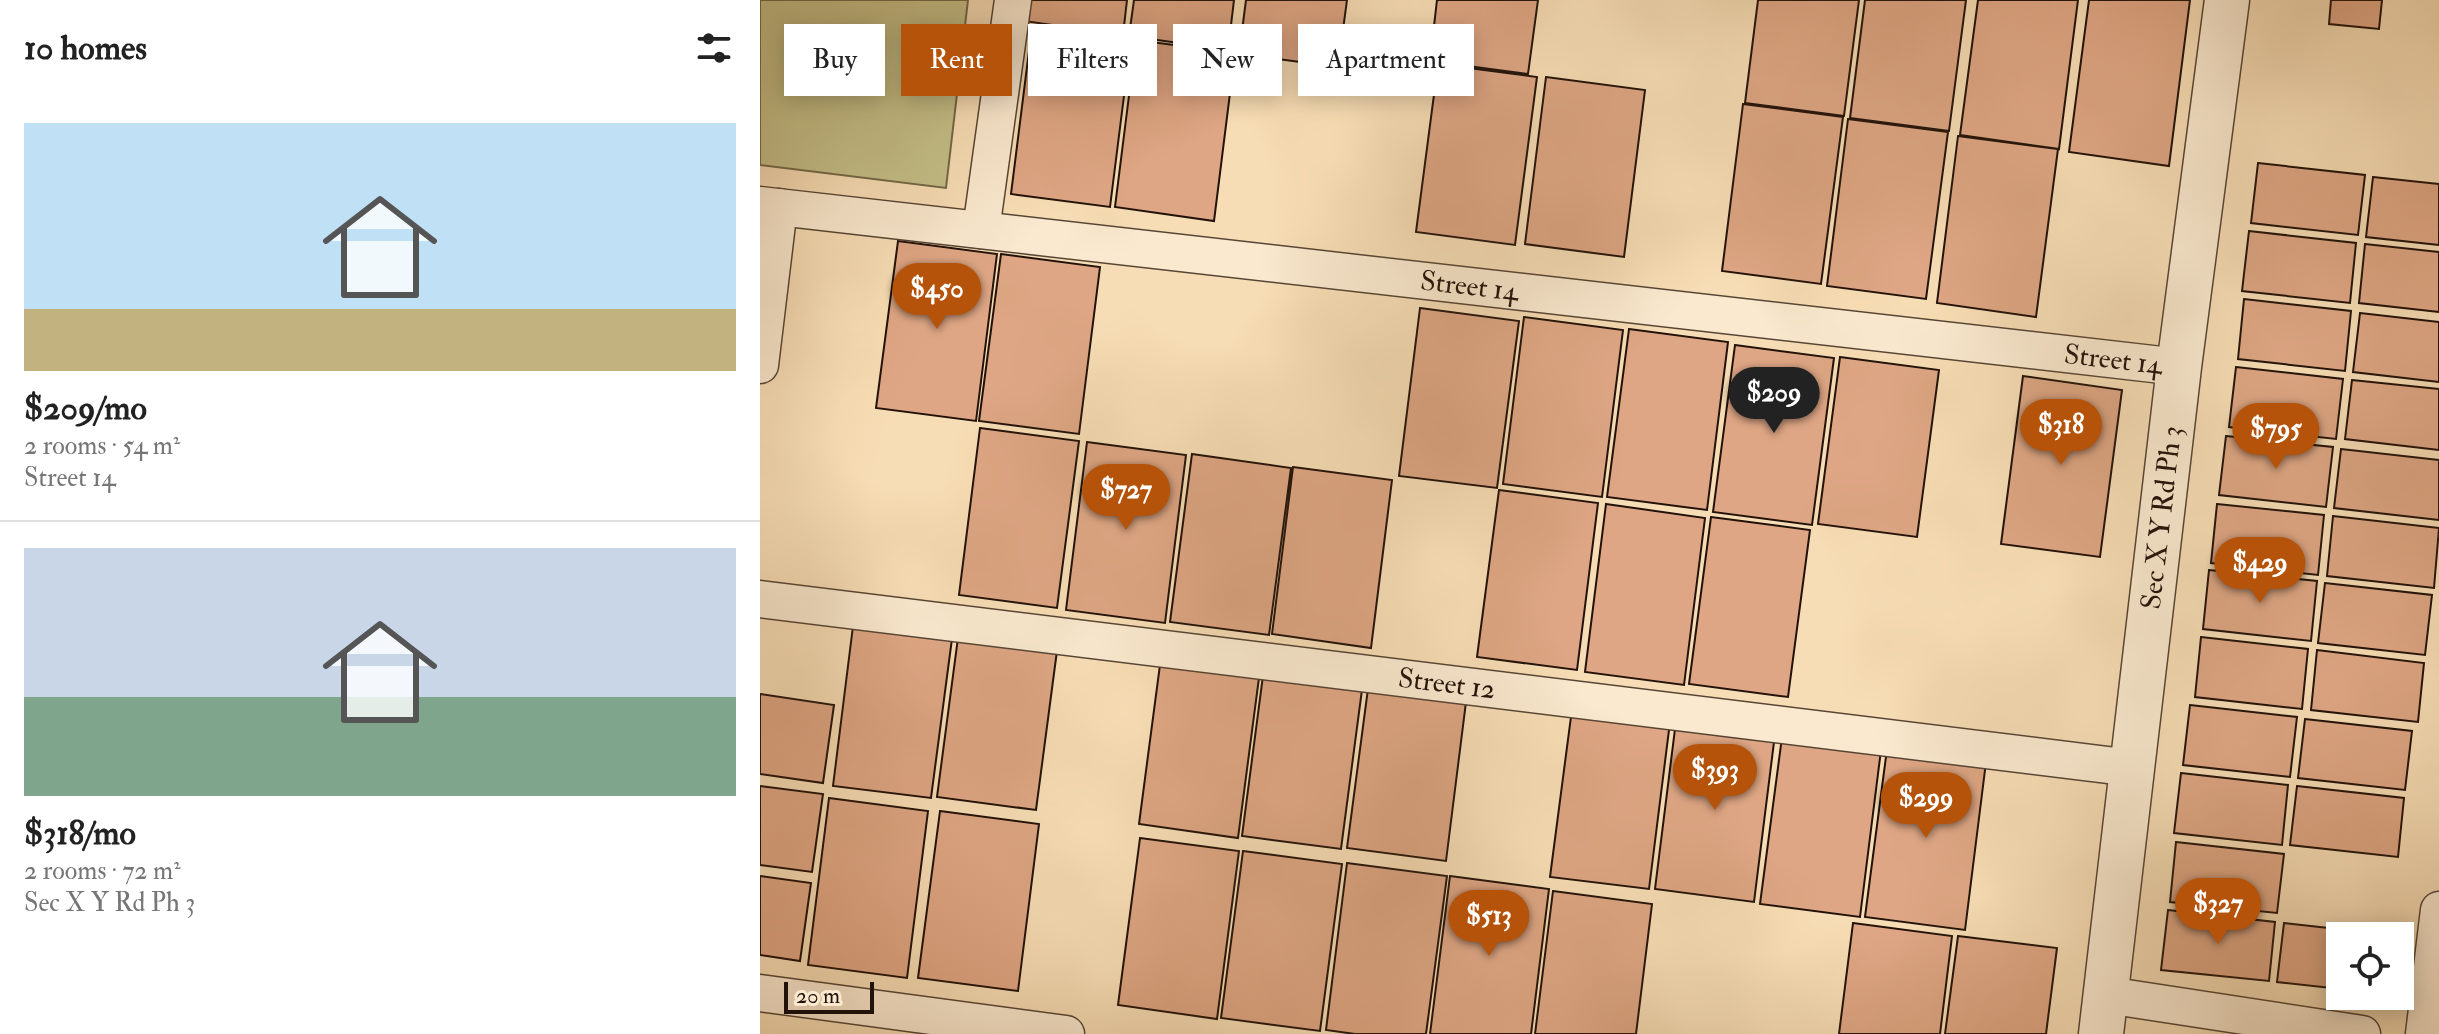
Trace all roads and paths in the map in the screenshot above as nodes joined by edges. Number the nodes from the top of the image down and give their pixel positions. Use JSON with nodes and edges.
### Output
{"nodes":[{"id":1,"x":1013,"y":0,"type":"edge"},
{"id":2,"x":2227,"y":0,"type":"edge"},
{"id":3,"x":769,"y":206,"type":"edge"},
{"id":4,"x":981,"y":230,"type":"junction"},
{"id":5,"x":760,"y":365,"type":"edge"},
{"id":6,"x":2179,"y":367,"type":"junction"},
{"id":7,"x":760,"y":599,"type":"edge"},
{"id":8,"x":2132,"y":768,"type":"junction"},
{"id":9,"x":2439,"y":910,"type":"edge"},
{"id":10,"x":760,"y":993,"type":"edge"},
{"id":11,"x":2104,"y":1014,"type":"edge"},
{"id":12,"x":930,"y":1026,"type":"edge"},
{"id":13,"x":1066,"y":1034,"type":"edge"},
{"id":14,"x":2362,"y":1034,"type":"edge"},
{"id":15,"x":2424,"y":1034,"type":"edge"}],
"edges":[{"from":1,"to":4,"type":"street"},
{"from":2,"to":6,"type":"street","name":"Sec X Y Rd Ph 3"},
{"from":3,"to":4,"type":"street","name":"Street 14"},
{"from":3,"to":5,"type":"street"},
{"from":4,"to":6,"type":"street","name":"Street 14"},
{"from":6,"to":8,"type":"street","name":"Sec X Y Rd Ph 3"},
{"from":7,"to":8,"type":"street","name":"Street 12"},
{"from":8,"to":11,"type":"street","name":"Sec X Y Rd Ph 3"},
{"from":9,"to":15,"type":"street"},
{"from":10,"to":12,"type":"street"},
{"from":11,"to":14,"type":"street"},
{"from":12,"to":13,"type":"street"}]}
